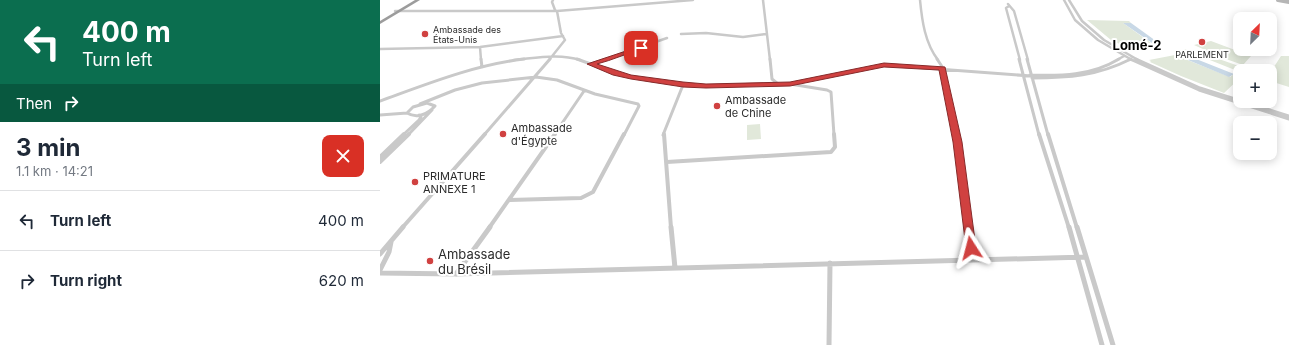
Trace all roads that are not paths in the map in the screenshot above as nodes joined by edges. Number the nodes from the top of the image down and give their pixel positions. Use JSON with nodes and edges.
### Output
{"nodes":[{"id":1,"x":413,"y":0,"type":"edge"},
{"id":2,"x":418,"y":0,"type":"edge"},
{"id":3,"x":553,"y":0,"type":"edge"},
{"id":4,"x":693,"y":0,"type":"edge"},
{"id":5,"x":763,"y":0,"type":"edge"},
{"id":6,"x":920,"y":0,"type":"edge"},
{"id":7,"x":1064,"y":0,"type":"edge"},
{"id":8,"x":1069,"y":0,"type":"edge"},
{"id":9,"x":1278,"y":0,"type":"edge"},
{"id":10,"x":1283,"y":0,"type":"edge"},
{"id":11,"x":1289,"y":1,"type":"edge"},
{"id":12,"x":397,"y":11,"type":"junction"},
{"id":13,"x":558,"y":11,"type":"junction"},
{"id":14,"x":380,"y":20,"type":"edge"},
{"id":15,"x":380,"y":23,"type":"edge"},
{"id":16,"x":681,"y":34,"type":"dead end"},
{"id":17,"x":766,"y":34,"type":"junction"},
{"id":18,"x":563,"y":36,"type":"junction"},
{"id":19,"x":667,"y":38,"type":"dead end"},
{"id":20,"x":480,"y":47,"type":"junction"},
{"id":21,"x":380,"y":49,"type":"edge"},
{"id":22,"x":554,"y":56,"type":"junction"},
{"id":23,"x":1124,"y":56,"type":"junction"},
{"id":24,"x":1131,"y":59,"type":"junction"},
{"id":25,"x":590,"y":64,"type":"junction"},
{"id":26,"x":482,"y":66,"type":"junction"},
{"id":27,"x":942,"y":68,"type":"junction"},
{"id":28,"x":1022,"y":75,"type":"junction"},
{"id":29,"x":1031,"y":76,"type":"junction"},
{"id":30,"x":536,"y":77,"type":"junction"},
{"id":31,"x":779,"y":84,"type":"junction"},
{"id":32,"x":790,"y":84,"type":"junction"},
{"id":33,"x":683,"y":85,"type":"junction"},
{"id":34,"x":584,"y":91,"type":"junction"},
{"id":35,"x":380,"y":102,"type":"edge"},
{"id":36,"x":420,"y":104,"type":"junction"},
{"id":37,"x":432,"y":110,"type":"junction"},
{"id":38,"x":407,"y":113,"type":"junction"},
{"id":39,"x":380,"y":115,"type":"edge"},
{"id":40,"x":419,"y":115,"type":"junction"},
{"id":41,"x":1289,"y":116,"type":"edge"},
{"id":42,"x":1289,"y":120,"type":"edge"},
{"id":43,"x":1043,"y":146,"type":"junction"},
{"id":44,"x":1052,"y":147,"type":"junction"},
{"id":45,"x":380,"y":157,"type":"edge"},
{"id":46,"x":380,"y":162,"type":"edge"},
{"id":47,"x":667,"y":162,"type":"junction"},
{"id":48,"x":510,"y":200,"type":"junction"},
{"id":49,"x":391,"y":241,"type":"junction"},
{"id":50,"x":380,"y":254,"type":"edge"},
{"id":51,"x":1077,"y":256,"type":"junction"},
{"id":52,"x":1086,"y":257,"type":"junction"},
{"id":53,"x":973,"y":260,"type":"junction"},
{"id":54,"x":830,"y":263,"type":"junction"},
{"id":55,"x":675,"y":268,"type":"junction"},
{"id":56,"x":380,"y":271,"type":"edge"},
{"id":57,"x":456,"y":274,"type":"junction"},
{"id":58,"x":829,"y":345,"type":"edge"},
{"id":59,"x":1102,"y":345,"type":"edge"},
{"id":60,"x":1113,"y":345,"type":"edge"}],
"edges":[{"from":1,"to":12,"type":"highway"},
{"from":2,"to":12,"type":"highway"},
{"from":3,"to":13,"type":"street"},
{"from":4,"to":13,"type":"street"},
{"from":5,"to":17,"type":"street"},
{"from":6,"to":27,"type":"street"},
{"from":7,"to":23,"type":"street"},
{"from":8,"to":41,"type":"street"},
{"from":9,"to":11,"type":"main road"},
{"from":10,"to":11,"type":"street"},
{"from":12,"to":13,"type":"street"},
{"from":12,"to":14,"type":"highway"},
{"from":12,"to":15,"type":"highway"},
{"from":13,"to":18,"type":"street"},
{"from":16,"to":17,"type":"street"},
{"from":17,"to":31,"type":"street"},
{"from":18,"to":20,"type":"street"},
{"from":18,"to":22,"type":"street"},
{"from":19,"to":25,"type":"street"},
{"from":20,"to":21,"type":"street"},
{"from":20,"to":26,"type":"street"},
{"from":22,"to":25,"type":"street"},
{"from":22,"to":26,"type":"street"},
{"from":22,"to":30,"type":"street"},
{"from":23,"to":24,"type":"street"},
{"from":23,"to":29,"type":"street"},
{"from":24,"to":29,"type":"street"},
{"from":24,"to":42,"type":"street"},
{"from":25,"to":33,"type":"street"},
{"from":26,"to":35,"type":"street"},
{"from":27,"to":28,"type":"street"},
{"from":27,"to":32,"type":"street"},
{"from":27,"to":53,"type":"street"},
{"from":28,"to":29,"type":"street"},
{"from":28,"to":29,"type":"street"},
{"from":28,"to":43,"type":"street"},
{"from":29,"to":44,"type":"street"},
{"from":30,"to":34,"type":"street"},
{"from":30,"to":36,"type":"street"},
{"from":30,"to":49,"type":"street"},
{"from":31,"to":32,"type":"street"},
{"from":31,"to":33,"type":"street"},
{"from":32,"to":47,"type":"street"},
{"from":33,"to":47,"type":"street"},
{"from":34,"to":48,"type":"street"},
{"from":34,"to":48,"type":"street"},
{"from":36,"to":37,"type":"street"},
{"from":36,"to":38,"type":"street"},
{"from":37,"to":40,"type":"street"},
{"from":37,"to":46,"type":"street"},
{"from":38,"to":39,"type":"street"},
{"from":38,"to":40,"type":"street"},
{"from":40,"to":45,"type":"street"},
{"from":43,"to":44,"type":"street"},
{"from":43,"to":51,"type":"street"},
{"from":44,"to":52,"type":"street"},
{"from":47,"to":55,"type":"street"},
{"from":48,"to":57,"type":"street"},
{"from":49,"to":50,"type":"street"},
{"from":49,"to":56,"type":"street"},
{"from":51,"to":52,"type":"street"},
{"from":51,"to":53,"type":"street"},
{"from":51,"to":59,"type":"street"},
{"from":52,"to":60,"type":"street"},
{"from":53,"to":54,"type":"street"},
{"from":54,"to":55,"type":"street"},
{"from":54,"to":58,"type":"street"},
{"from":55,"to":57,"type":"street"},
{"from":56,"to":57,"type":"street"}]}
